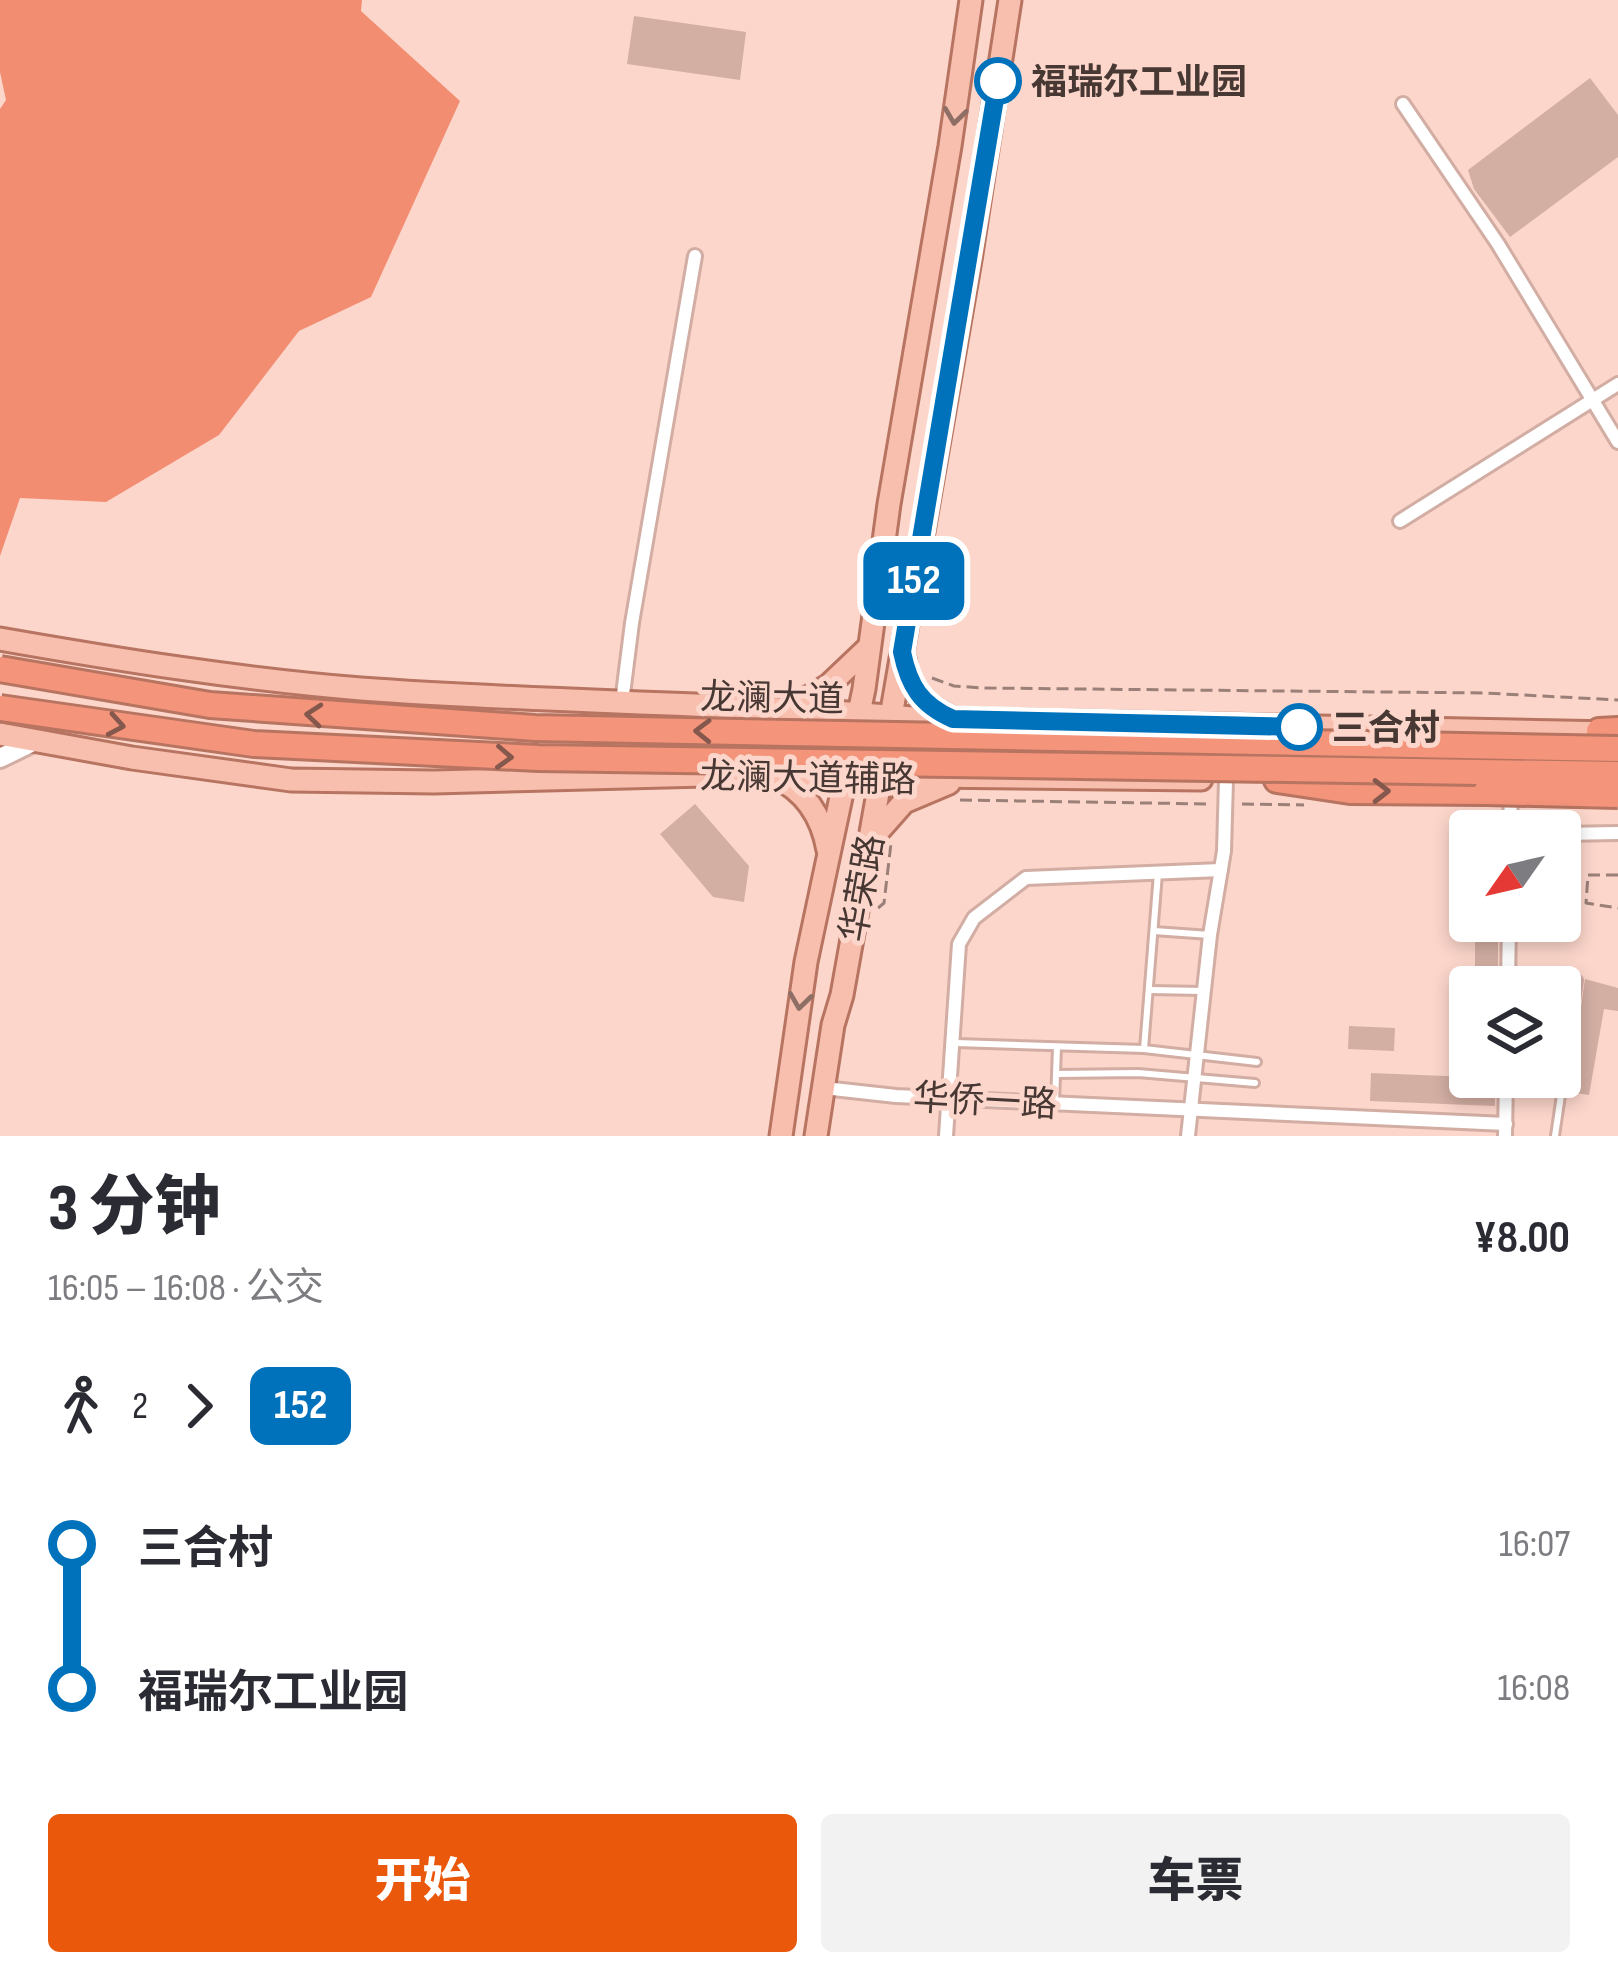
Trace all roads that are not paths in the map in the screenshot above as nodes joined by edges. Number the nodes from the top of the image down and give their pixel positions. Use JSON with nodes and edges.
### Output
{"nodes":[{"id":1,"x":971,"y":0,"type":"edge"},
{"id":2,"x":1010,"y":0,"type":"edge"},
{"id":3,"x":1403,"y":104,"type":"dead end"},
{"id":4,"x":695,"y":256,"type":"dead end"},
{"id":5,"x":1618,"y":384,"type":"edge"},
{"id":6,"x":1593,"y":399,"type":"junction"},
{"id":7,"x":1618,"y":442,"type":"edge"},
{"id":8,"x":1400,"y":520,"type":"dead end"},
{"id":9,"x":871,"y":637,"type":"junction"},
{"id":10,"x":0,"y":639,"type":"edge"},
{"id":11,"x":902,"y":652,"type":"junction"},
{"id":12,"x":0,"y":669,"type":"edge"},
{"id":13,"x":622,"y":702,"type":"junction"},
{"id":14,"x":0,"y":708,"type":"edge"},
{"id":15,"x":751,"y":710,"type":"junction"},
{"id":16,"x":784,"y":710,"type":"junction"},
{"id":17,"x":860,"y":711,"type":"junction"},
{"id":18,"x":892,"y":716,"type":"junction"},
{"id":19,"x":953,"y":719,"type":"junction"},
{"id":20,"x":1613,"y":728,"type":"edge"},
{"id":21,"x":1491,"y":732,"type":"junction"},
{"id":22,"x":1525,"y":732,"type":"junction"},
{"id":23,"x":0,"y":734,"type":"edge"},
{"id":24,"x":35,"y":741,"type":"junction"},
{"id":25,"x":1618,"y":749,"type":"edge"},
{"id":26,"x":0,"y":758,"type":"edge"},
{"id":27,"x":1508,"y":766,"type":"junction"},
{"id":28,"x":1618,"y":772,"type":"edge"},
{"id":29,"x":745,"y":774,"type":"junction"},
{"id":30,"x":769,"y":774,"type":"junction"},
{"id":31,"x":845,"y":777,"type":"junction"},
{"id":32,"x":880,"y":777,"type":"junction"},
{"id":33,"x":1226,"y":779,"type":"junction"},
{"id":34,"x":1277,"y":780,"type":"junction"},
{"id":35,"x":956,"y":786,"type":"junction"},
{"id":36,"x":1618,"y":795,"type":"edge"},
{"id":37,"x":1509,"y":810,"type":"edge"},
{"id":38,"x":1618,"y":833,"type":"edge"},
{"id":39,"x":1581,"y":834,"type":"edge"},
{"id":40,"x":868,"y":847,"type":"junction"},
{"id":41,"x":828,"y":856,"type":"junction"},
{"id":42,"x":1221,"y":869,"type":"junction"},
{"id":43,"x":1158,"y":872,"type":"junction"},
{"id":44,"x":1154,"y":931,"type":"junction"},
{"id":45,"x":1210,"y":935,"type":"junction"},
{"id":46,"x":1149,"y":989,"type":"junction"},
{"id":47,"x":1203,"y":991,"type":"junction"},
{"id":48,"x":955,"y":1043,"type":"junction"},
{"id":49,"x":1057,"y":1046,"type":"junction"},
{"id":50,"x":1144,"y":1049,"type":"junction"},
{"id":51,"x":1196,"y":1055,"type":"junction"},
{"id":52,"x":1257,"y":1062,"type":"dead end"},
{"id":53,"x":1056,"y":1074,"type":"junction"},
{"id":54,"x":1193,"y":1077,"type":"junction"},
{"id":55,"x":1255,"y":1083,"type":"dead end"},
{"id":56,"x":824,"y":1088,"type":"junction"},
{"id":57,"x":949,"y":1098,"type":"junction"},
{"id":58,"x":1506,"y":1098,"type":"edge"},
{"id":59,"x":1561,"y":1098,"type":"edge"},
{"id":60,"x":1055,"y":1102,"type":"junction"},
{"id":61,"x":1192,"y":1111,"type":"junction"},
{"id":62,"x":1505,"y":1130,"type":"edge"},
{"id":63,"x":781,"y":1136,"type":"edge"},
{"id":64,"x":816,"y":1136,"type":"edge"},
{"id":65,"x":946,"y":1136,"type":"edge"},
{"id":66,"x":1188,"y":1136,"type":"edge"},
{"id":67,"x":1556,"y":1136,"type":"edge"}],
"edges":[{"from":1,"to":9,"type":"main road","name":"华荣路","one_way":true},
{"from":2,"to":11,"type":"main road","name":"华荣路"},
{"from":3,"to":6,"type":"street"},
{"from":4,"to":13,"type":"street"},
{"from":5,"to":6,"type":"street"},
{"from":6,"to":7,"type":"street"},
{"from":6,"to":8,"type":"street"},
{"from":9,"to":16,"type":"main road"},
{"from":9,"to":17,"type":"main road","name":"华荣路"},
{"from":10,"to":13,"type":"main road","name":"龙澜大道辅路"},
{"from":11,"to":18,"type":"main road","name":"华荣路"},
{"from":11,"to":19,"type":"main road"},
{"from":25,"to":12,"type":"highway","name":"龙澜大道","one_way":true,"bridge":true},
{"from":13,"to":15,"type":"main road","name":"龙澜大道辅路"},
{"from":14,"to":28,"type":"highway","name":"龙澜大道","one_way":true,"bridge":true},
{"from":15,"to":16,"type":"main road","name":"龙澜大道辅路"},
{"from":15,"to":29,"type":"main road"},
{"from":16,"to":17,"type":"main road","name":"龙澜大道辅路"},
{"from":17,"to":18,"type":"main road","name":"龙澜大道辅路"},
{"from":17,"to":31,"type":"main road","name":"华荣路"},
{"from":18,"to":19,"type":"main road","name":"龙澜大道辅路"},
{"from":18,"to":32,"type":"main road","name":"华荣路"},
{"from":19,"to":21,"type":"main road","name":"龙澜大道辅路"},
{"from":19,"to":35,"type":"main road"},
{"from":20,"to":22,"type":"main road","name":"龙澜大道辅路"},
{"from":21,"to":22,"type":"main road","name":"龙澜大道辅路"},
{"from":21,"to":27,"type":"main road"},
{"from":22,"to":27,"type":"main road"},
{"from":23,"to":24,"type":"main road","name":"龙澜大道辅路"},
{"from":24,"to":26,"type":"main road"},
{"from":24,"to":29,"type":"main road","name":"龙澜大道辅路"},
{"from":27,"to":28,"type":"main road","name":"龙澜大道辅路"},
{"from":27,"to":34,"type":"main road","name":"龙澜大道辅路"},
{"from":27,"to":37,"type":"street"},
{"from":29,"to":30,"type":"main road","name":"龙澜大道辅路"},
{"from":30,"to":31,"type":"main road","name":"龙澜大道辅路"},
{"from":30,"to":41,"type":"main road"},
{"from":31,"to":32,"type":"main road","name":"龙澜大道辅路"},
{"from":31,"to":41,"type":"main road","name":"华荣路"},
{"from":32,"to":35,"type":"main road","name":"龙澜大道辅路"},
{"from":32,"to":40,"type":"main road","name":"华荣路"},
{"from":33,"to":34,"type":"main road","name":"龙澜大道辅路"},
{"from":33,"to":35,"type":"main road","name":"龙澜大道辅路"},
{"from":33,"to":42,"type":"street"},
{"from":34,"to":36,"type":"highway","one_way":true,"bridge":true},
{"from":35,"to":40,"type":"main road"},
{"from":38,"to":39,"type":"street"},
{"from":40,"to":56,"type":"main road","name":"华荣路"},
{"from":41,"to":63,"type":"main road","name":"华荣路","one_way":true},
{"from":42,"to":43,"type":"street"},
{"from":42,"to":45,"type":"street"},
{"from":43,"to":44,"type":"lane"},
{"from":43,"to":48,"type":"street"},
{"from":44,"to":45,"type":"lane"},
{"from":44,"to":46,"type":"lane"},
{"from":45,"to":47,"type":"street"},
{"from":46,"to":47,"type":"lane"},
{"from":46,"to":50,"type":"lane"},
{"from":47,"to":51,"type":"street"},
{"from":48,"to":49,"type":"lane"},
{"from":48,"to":57,"type":"street"},
{"from":49,"to":50,"type":"lane"},
{"from":49,"to":53,"type":"lane"},
{"from":50,"to":51,"type":"lane"},
{"from":51,"to":52,"type":"lane"},
{"from":51,"to":54,"type":"street"},
{"from":53,"to":54,"type":"lane"},
{"from":53,"to":60,"type":"lane"},
{"from":54,"to":55,"type":"lane"},
{"from":54,"to":61,"type":"street"},
{"from":56,"to":57,"type":"street","name":"华侨一路"},
{"from":56,"to":64,"type":"main road","name":"华荣路"},
{"from":57,"to":60,"type":"street","name":"华侨一路"},
{"from":57,"to":65,"type":"street"},
{"from":58,"to":62,"type":"street"},
{"from":59,"to":67,"type":"lane"},
{"from":60,"to":61,"type":"street","name":"华侨一路"},
{"from":61,"to":62,"type":"street","name":"华侨一路"},
{"from":61,"to":66,"type":"street"}]}
